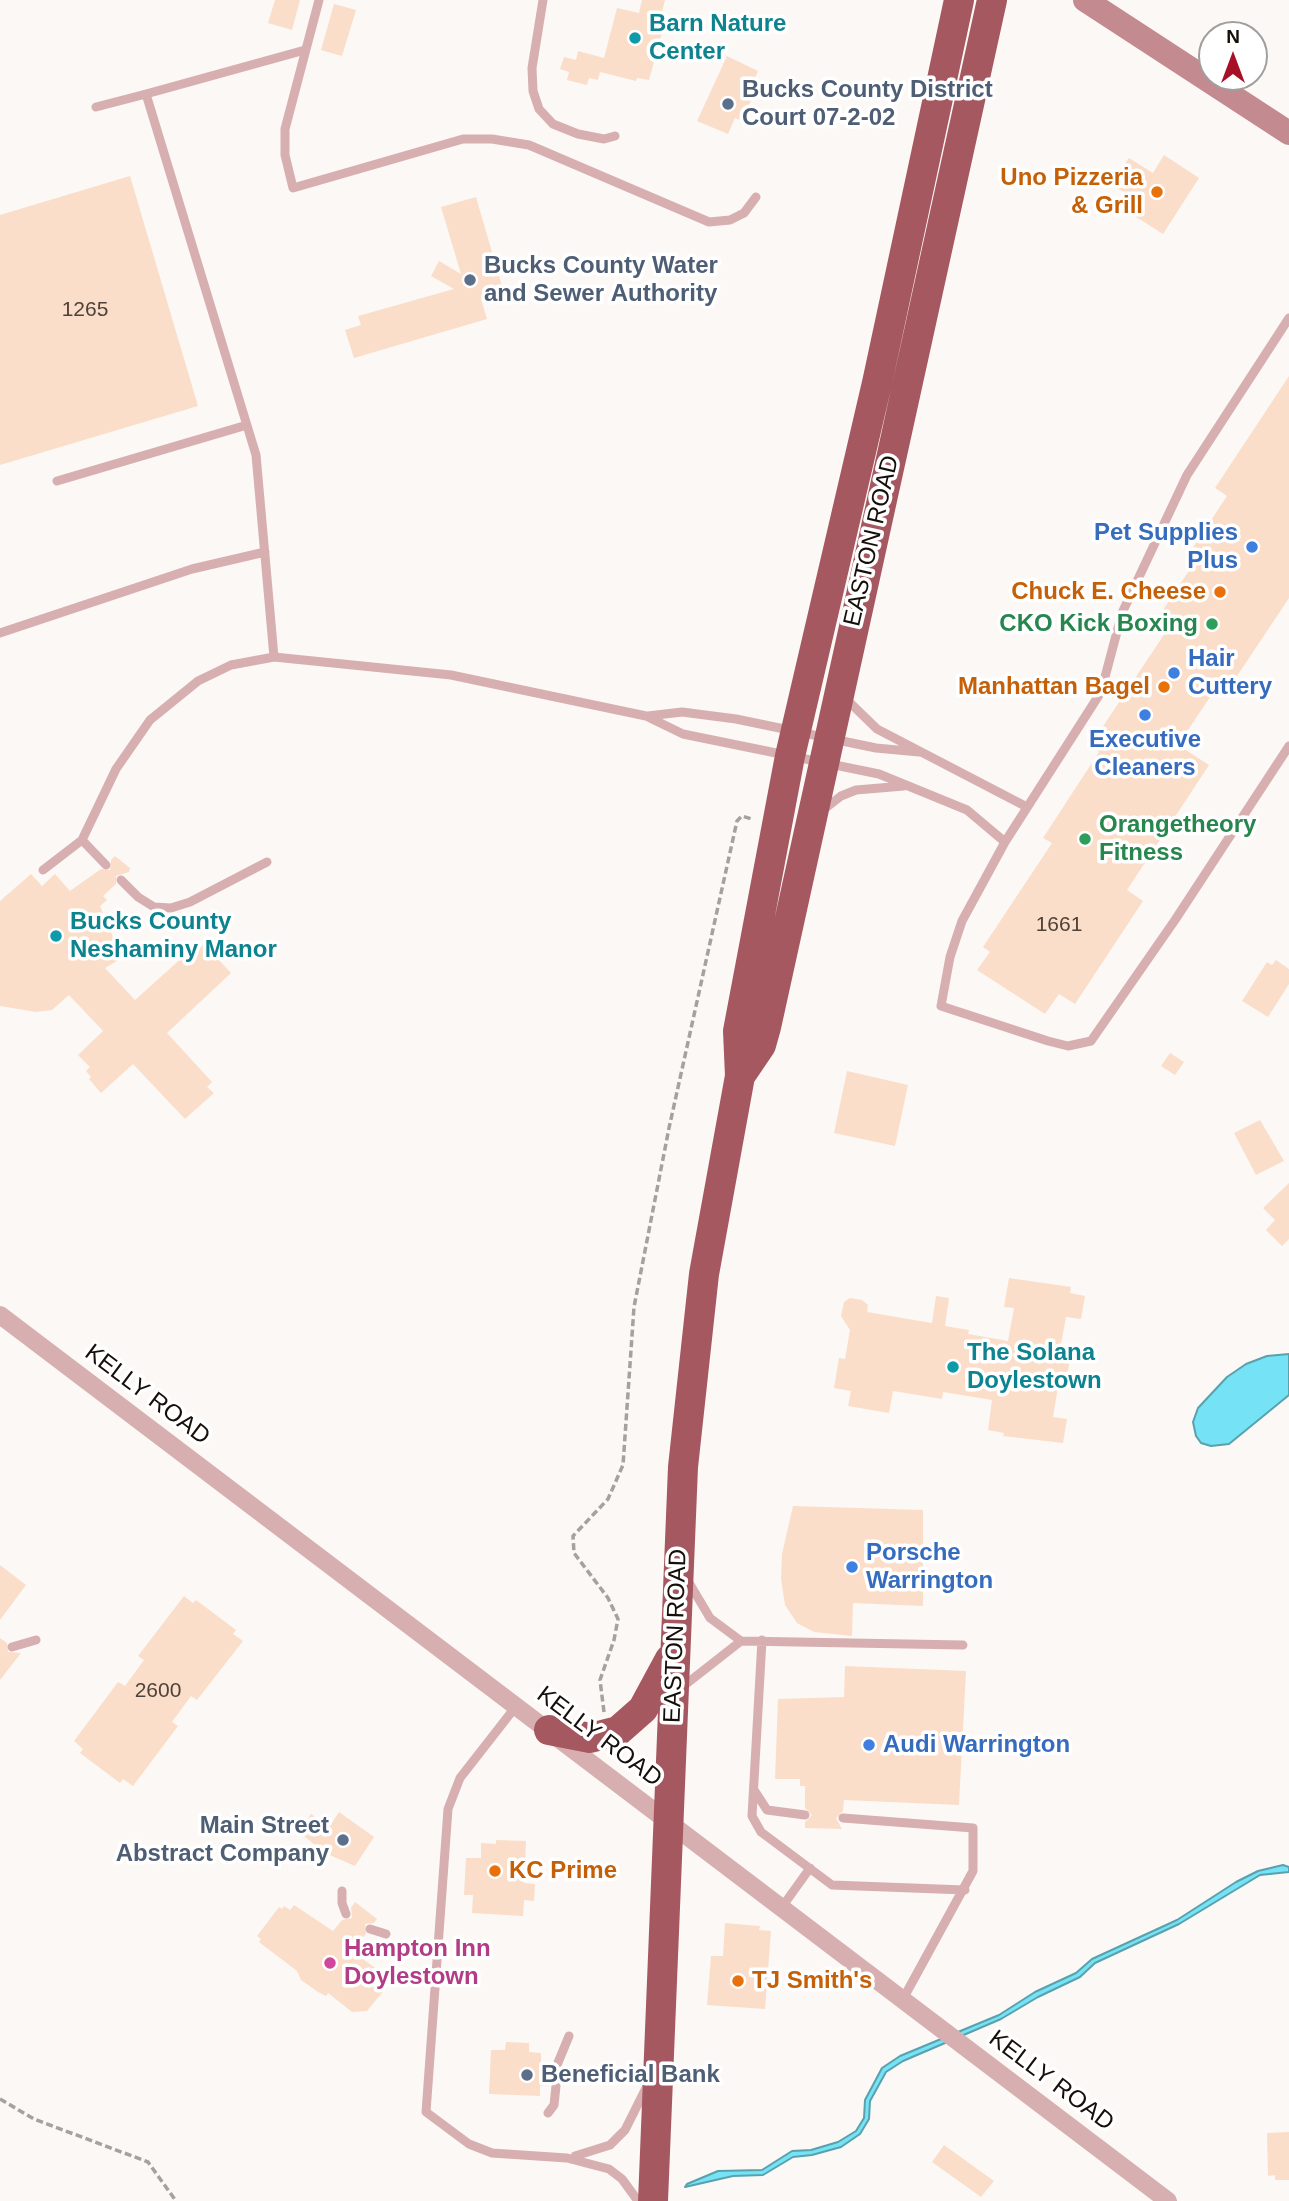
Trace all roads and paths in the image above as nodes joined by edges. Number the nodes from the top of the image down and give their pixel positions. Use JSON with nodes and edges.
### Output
{"nodes":[{"id":1,"x":319,"y":0,"type":"edge"},
{"id":2,"x":543,"y":0,"type":"edge"},
{"id":3,"x":959,"y":0,"type":"edge"},
{"id":4,"x":992,"y":0,"type":"edge"},
{"id":5,"x":1085,"y":0,"type":"edge"},
{"id":6,"x":305,"y":50,"type":"junction"},
{"id":7,"x":146,"y":94,"type":"junction"},
{"id":8,"x":96,"y":107,"type":"dead end"},
{"id":9,"x":1289,"y":133,"type":"edge"},
{"id":10,"x":615,"y":136,"type":"dead end"},
{"id":11,"x":756,"y":197,"type":"dead end"},
{"id":12,"x":1289,"y":318,"type":"edge"},
{"id":13,"x":247,"y":425,"type":"junction"},
{"id":14,"x":57,"y":481,"type":"dead end"},
{"id":15,"x":265,"y":552,"type":"junction"},
{"id":16,"x":0,"y":633,"type":"edge"},
{"id":17,"x":274,"y":657,"type":"junction"},
{"id":18,"x":839,"y":691,"type":"junction"},
{"id":19,"x":646,"y":716,"type":"junction"},
{"id":20,"x":793,"y":744,"type":"junction"},
{"id":21,"x":1289,"y":746,"type":"edge"},
{"id":22,"x":826,"y":750,"type":"junction"},
{"id":23,"x":919,"y":752,"type":"junction"},
{"id":24,"x":906,"y":786,"type":"junction"},
{"id":25,"x":1027,"y":807,"type":"junction"},
{"id":26,"x":752,"y":818,"type":"dead end"},
{"id":27,"x":808,"y":831,"type":"junction"},
{"id":28,"x":82,"y":840,"type":"junction"},
{"id":29,"x":1005,"y":842,"type":"junction"},
{"id":30,"x":267,"y":862,"type":"dead end"},
{"id":31,"x":106,"y":864,"type":"dead end"},
{"id":32,"x":43,"y":870,"type":"dead end"},
{"id":33,"x":121,"y":880,"type":"dead end"},
{"id":34,"x":740,"y":1076,"type":"junction"},
{"id":35,"x":0,"y":1315,"type":"edge"},
{"id":36,"x":679,"y":1566,"type":"junction"},
{"id":37,"x":36,"y":1640,"type":"dead end"},
{"id":38,"x":762,"y":1640,"type":"junction"},
{"id":39,"x":741,"y":1641,"type":"junction"},
{"id":40,"x":676,"y":1642,"type":"junction"},
{"id":41,"x":963,"y":1645,"type":"dead end"},
{"id":42,"x":12,"y":1647,"type":"dead end"},
{"id":43,"x":674,"y":1693,"type":"junction"},
{"id":44,"x":517,"y":1705,"type":"junction"},
{"id":45,"x":605,"y":1715,"type":"dead end"},
{"id":46,"x":549,"y":1730,"type":"junction"},
{"id":47,"x":753,"y":1789,"type":"junction"},
{"id":48,"x":805,"y":1815,"type":"dead end"},
{"id":49,"x":843,"y":1818,"type":"dead end"},
{"id":50,"x":668,"y":1821,"type":"junction"},
{"id":51,"x":810,"y":1868,"type":"junction"},
{"id":52,"x":965,"y":1890,"type":"junction"},
{"id":53,"x":342,"y":1891,"type":"dead end"},
{"id":54,"x":782,"y":1907,"type":"junction"},
{"id":55,"x":346,"y":1914,"type":"dead end"},
{"id":56,"x":370,"y":1930,"type":"dead end"},
{"id":57,"x":386,"y":1934,"type":"dead end"},
{"id":58,"x":902,"y":1999,"type":"junction"},
{"id":59,"x":569,"y":2036,"type":"dead end"},
{"id":60,"x":659,"y":2057,"type":"junction"},
{"id":61,"x":557,"y":2065,"type":"dead end"},
{"id":62,"x":556,"y":2086,"type":"dead end"},
{"id":63,"x":0,"y":2099,"type":"edge"},
{"id":64,"x":548,"y":2113,"type":"dead end"},
{"id":65,"x":567,"y":2158,"type":"junction"},
{"id":66,"x":176,"y":2201,"type":"edge"},
{"id":67,"x":638,"y":2201,"type":"edge"},
{"id":68,"x":653,"y":2201,"type":"edge"},
{"id":69,"x":1168,"y":2201,"type":"edge"}],
"edges":[{"from":1,"to":6,"type":"lane"},
{"from":2,"to":10,"type":"lane"},
{"from":3,"to":20,"type":"highway","name":"EASTON ROAD"},
{"from":4,"to":18,"type":"highway","name":"EASTON ROAD"},
{"from":5,"to":9,"type":"main road"},
{"from":6,"to":7,"type":"lane"},
{"from":6,"to":11,"type":"lane"},
{"from":7,"to":8,"type":"lane"},
{"from":7,"to":13,"type":"lane"},
{"from":12,"to":25,"type":"lane"},
{"from":13,"to":14,"type":"lane"},
{"from":13,"to":15,"type":"lane"},
{"from":15,"to":16,"type":"lane"},
{"from":15,"to":17,"type":"lane"},
{"from":17,"to":19,"type":"lane"},
{"from":17,"to":28,"type":"lane"},
{"from":18,"to":22,"type":"highway","name":"EASTON ROAD"},
{"from":18,"to":23,"type":"lane"},
{"from":19,"to":20,"type":"lane"},
{"from":19,"to":20,"type":"lane"},
{"from":20,"to":22,"type":"lane"},
{"from":20,"to":22,"type":"lane"},
{"from":20,"to":34,"type":"highway","name":"EASTON ROAD"},
{"from":21,"to":29,"type":"lane"},
{"from":22,"to":23,"type":"lane"},
{"from":22,"to":24,"type":"lane"},
{"from":22,"to":27,"type":"highway","name":"EASTON ROAD"},
{"from":23,"to":25,"type":"lane"},
{"from":24,"to":27,"type":"lane"},
{"from":24,"to":29,"type":"lane"},
{"from":25,"to":29,"type":"lane"},
{"from":26,"to":45,"type":"path"},
{"from":27,"to":34,"type":"highway","name":"EASTON ROAD"},
{"from":28,"to":31,"type":"lane"},
{"from":28,"to":32,"type":"lane"},
{"from":30,"to":33,"type":"lane"},
{"from":34,"to":36,"type":"highway","name":"EASTON ROAD"},
{"from":35,"to":44,"type":"street","name":"KELLY ROAD"},
{"from":36,"to":39,"type":"lane"},
{"from":36,"to":40,"type":"highway","name":"EASTON ROAD"},
{"from":37,"to":42,"type":"lane"},
{"from":38,"to":39,"type":"lane"},
{"from":38,"to":41,"type":"lane"},
{"from":38,"to":47,"type":"lane"},
{"from":39,"to":43,"type":"lane"},
{"from":40,"to":43,"type":"highway","name":"EASTON ROAD"},
{"from":40,"to":46,"type":"highway"},
{"from":43,"to":50,"type":"highway","name":"EASTON ROAD"},
{"from":44,"to":46,"type":"street","name":"KELLY ROAD"},
{"from":44,"to":65,"type":"lane"},
{"from":46,"to":50,"type":"street","name":"KELLY ROAD"},
{"from":47,"to":48,"type":"lane"},
{"from":47,"to":51,"type":"lane"},
{"from":49,"to":52,"type":"lane"},
{"from":50,"to":54,"type":"street","name":"KELLY ROAD"},
{"from":50,"to":60,"type":"highway","name":"EASTON ROAD"},
{"from":51,"to":52,"type":"lane"},
{"from":51,"to":54,"type":"lane"},
{"from":52,"to":58,"type":"lane"},
{"from":53,"to":55,"type":"lane"},
{"from":54,"to":58,"type":"street","name":"KELLY ROAD"},
{"from":56,"to":57,"type":"lane"},
{"from":58,"to":69,"type":"street","name":"KELLY ROAD"},
{"from":59,"to":61,"type":"lane"},
{"from":60,"to":65,"type":"lane"},
{"from":60,"to":68,"type":"highway","name":"EASTON ROAD"},
{"from":62,"to":64,"type":"lane"},
{"from":63,"to":66,"type":"path"},
{"from":65,"to":67,"type":"lane"}]}
